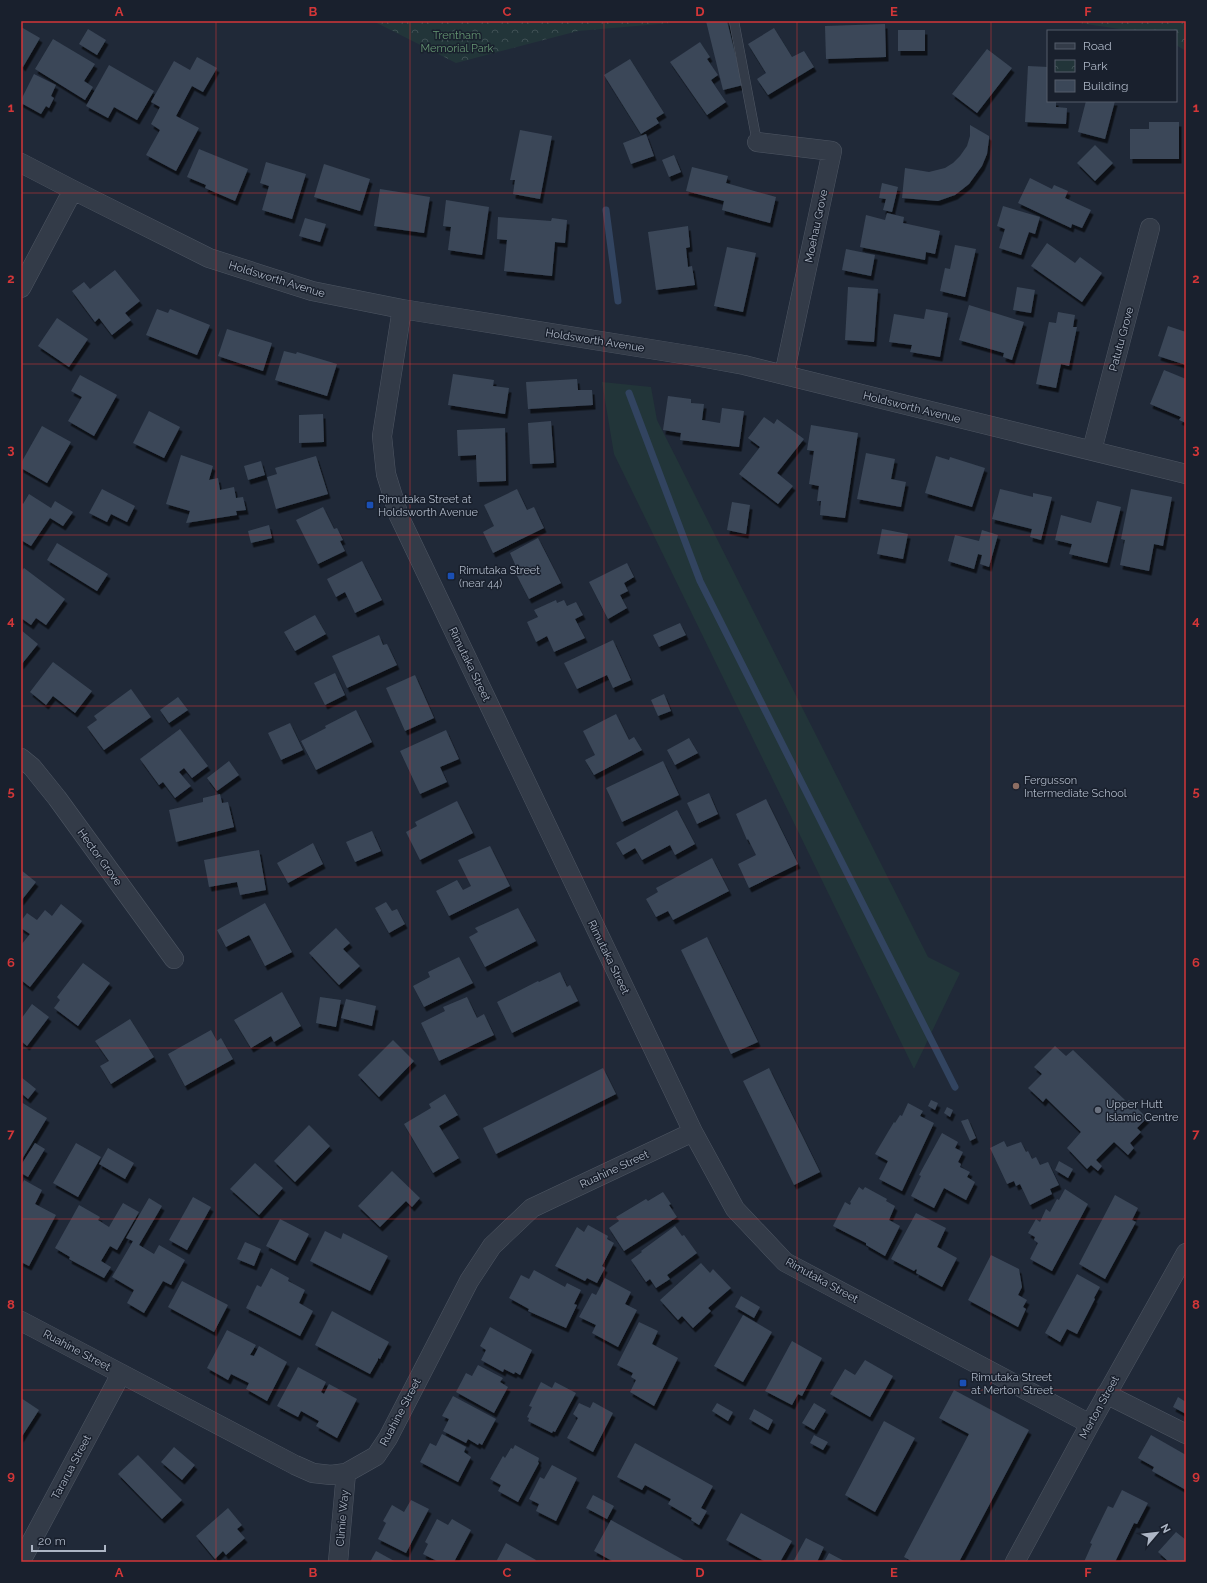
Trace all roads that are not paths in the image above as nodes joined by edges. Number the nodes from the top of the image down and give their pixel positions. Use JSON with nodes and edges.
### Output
{"nodes":[{"id":1,"x":734,"y":21,"type":"edge"},
{"id":2,"x":758,"y":142,"type":"joint"},
{"id":3,"x":21,"y":163,"type":"edge"},
{"id":4,"x":73,"y":190,"type":"junction"},
{"id":5,"x":1150,"y":228,"type":"dead end"},
{"id":6,"x":21,"y":288,"type":"edge"},
{"id":7,"x":402,"y":309,"type":"junction"},
{"id":8,"x":784,"y":375,"type":"junction"},
{"id":9,"x":1092,"y":450,"type":"junction"},
{"id":10,"x":1186,"y":474,"type":"edge"},
{"id":11,"x":21,"y":758,"type":"edge"},
{"id":12,"x":174,"y":959,"type":"dead end"},
{"id":13,"x":693,"y":1132,"type":"junction"},
{"id":14,"x":1186,"y":1253,"type":"edge"},
{"id":15,"x":21,"y":1321,"type":"edge"},
{"id":16,"x":121,"y":1374,"type":"junction"},
{"id":17,"x":1106,"y":1394,"type":"junction"},
{"id":18,"x":1090,"y":1424,"type":"junction"},
{"id":19,"x":1186,"y":1434,"type":"edge"},
{"id":20,"x":346,"y":1473,"type":"junction"},
{"id":21,"x":21,"y":1561,"type":"edge"},
{"id":22,"x":338,"y":1562,"type":"edge"},
{"id":23,"x":1014,"y":1562,"type":"edge"}],
"edges":[{"from":1,"to":2,"type":"lane"},
{"from":2,"to":8,"type":"street","name":"Moehau Grove"},
{"from":3,"to":4,"type":"street","name":"Holdsworth Avenue"},
{"from":4,"to":6,"type":"street"},
{"from":4,"to":7,"type":"street","name":"Holdsworth Avenue"},
{"from":5,"to":9,"type":"street","name":"Patutu Grove"},
{"from":7,"to":8,"type":"street","name":"Holdsworth Avenue"},
{"from":7,"to":13,"type":"street","name":"Rimutaka Street"},
{"from":8,"to":9,"type":"street","name":"Holdsworth Avenue"},
{"from":9,"to":10,"type":"street","name":"Holdsworth Avenue"},
{"from":11,"to":12,"type":"street","name":"Hector Grove"},
{"from":13,"to":18,"type":"street","name":"Rimutaka Street"},
{"from":13,"to":20,"type":"street","name":"Ruahine Street"},
{"from":14,"to":17,"type":"street","name":"Merton Street"},
{"from":15,"to":16,"type":"street","name":"Ruahine Street"},
{"from":16,"to":20,"type":"street","name":"Ruahine Street"},
{"from":16,"to":21,"type":"street","name":"Tararua Street"},
{"from":17,"to":18,"type":"street","name":"Merton Street"},
{"from":17,"to":19,"type":"street"},
{"from":18,"to":23,"type":"street","name":"Merton Street"},
{"from":20,"to":22,"type":"street","name":"Climie Way"}]}
